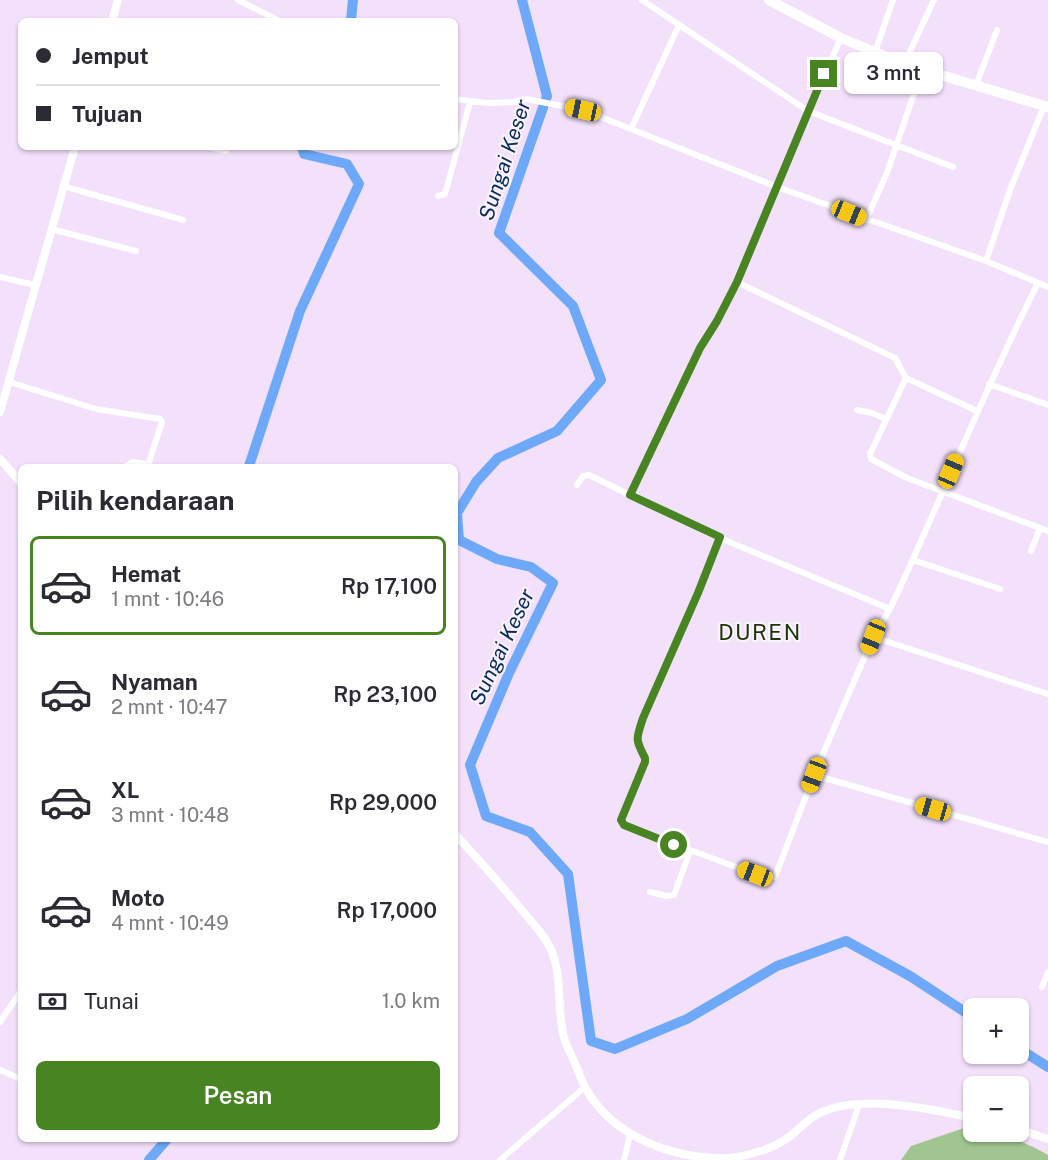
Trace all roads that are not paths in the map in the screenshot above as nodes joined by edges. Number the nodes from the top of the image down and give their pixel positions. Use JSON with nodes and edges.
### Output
{"nodes":[{"id":1,"x":118,"y":0,"type":"edge"},
{"id":2,"x":238,"y":0,"type":"edge"},
{"id":3,"x":642,"y":0,"type":"edge"},
{"id":4,"x":893,"y":0,"type":"edge"},
{"id":5,"x":934,"y":0,"type":"edge"},
{"id":6,"x":775,"y":2,"type":"edge"},
{"id":7,"x":113,"y":18,"type":"edge"},
{"id":8,"x":274,"y":18,"type":"edge"},
{"id":9,"x":679,"y":26,"type":"junction"},
{"id":10,"x":997,"y":30,"type":"dead end"},
{"id":11,"x":841,"y":38,"type":"junction"},
{"id":12,"x":879,"y":54,"type":"junction"},
{"id":13,"x":904,"y":64,"type":"junction"},
{"id":14,"x":922,"y":70,"type":"junction"},
{"id":15,"x":976,"y":85,"type":"junction"},
{"id":16,"x":871,"y":89,"type":"dead end"},
{"id":17,"x":458,"y":100,"type":"edge"},
{"id":18,"x":470,"y":102,"type":"junction"},
{"id":19,"x":1046,"y":106,"type":"edge"},
{"id":20,"x":808,"y":111,"type":"junction"},
{"id":21,"x":631,"y":129,"type":"junction"},
{"id":22,"x":897,"y":145,"type":"junction"},
{"id":23,"x":458,"y":146,"type":"edge"},
{"id":24,"x":74,"y":150,"type":"edge"},
{"id":25,"x":222,"y":150,"type":"edge"},
{"id":26,"x":457,"y":150,"type":"edge"},
{"id":27,"x":226,"y":151,"type":"dead end"},
{"id":28,"x":953,"y":167,"type":"dead end"},
{"id":29,"x":63,"y":186,"type":"junction"},
{"id":30,"x":777,"y":187,"type":"junction"},
{"id":31,"x":438,"y":196,"type":"dead end"},
{"id":32,"x":183,"y":220,"type":"dead end"},
{"id":33,"x":866,"y":220,"type":"junction"},
{"id":34,"x":51,"y":229,"type":"junction"},
{"id":35,"x":136,"y":251,"type":"dead end"},
{"id":36,"x":986,"y":261,"type":"junction"},
{"id":37,"x":0,"y":276,"type":"edge"},
{"id":38,"x":737,"y":282,"type":"junction"},
{"id":39,"x":1038,"y":283,"type":"junction"},
{"id":40,"x":35,"y":285,"type":"junction"},
{"id":41,"x":1048,"y":287,"type":"edge"},
{"id":42,"x":906,"y":378,"type":"junction"},
{"id":43,"x":9,"y":382,"type":"junction"},
{"id":44,"x":989,"y":384,"type":"junction"},
{"id":45,"x":1048,"y":405,"type":"edge"},
{"id":46,"x":857,"y":410,"type":"dead end"},
{"id":47,"x":977,"y":411,"type":"junction"},
{"id":48,"x":0,"y":412,"type":"edge"},
{"id":49,"x":886,"y":419,"type":"junction"},
{"id":50,"x":0,"y":459,"type":"edge"},
{"id":51,"x":130,"y":464,"type":"edge"},
{"id":52,"x":146,"y":464,"type":"edge"},
{"id":53,"x":146,"y":464,"type":"edge"},
{"id":54,"x":18,"y":480,"type":"edge"},
{"id":55,"x":577,"y":486,"type":"dead end"},
{"id":56,"x":942,"y":492,"type":"junction"},
{"id":57,"x":630,"y":495,"type":"junction"},
{"id":58,"x":1040,"y":528,"type":"junction"},
{"id":59,"x":1048,"y":531,"type":"edge"},
{"id":60,"x":720,"y":537,"type":"junction"},
{"id":61,"x":1031,"y":551,"type":"dead end"},
{"id":62,"x":913,"y":560,"type":"junction"},
{"id":63,"x":1000,"y":589,"type":"dead end"},
{"id":64,"x":890,"y":609,"type":"junction"},
{"id":65,"x":873,"y":637,"type":"junction"},
{"id":66,"x":1048,"y":694,"type":"edge"},
{"id":67,"x":814,"y":775,"type":"junction"},
{"id":68,"x":458,"y":837,"type":"edge"},
{"id":69,"x":1048,"y":842,"type":"edge"},
{"id":70,"x":690,"y":851,"type":"junction"},
{"id":71,"x":650,"y":892,"type":"dead end"},
{"id":72,"x":1048,"y":972,"type":"edge"},
{"id":73,"x":1042,"y":987,"type":"dead end"},
{"id":74,"x":18,"y":995,"type":"edge"},
{"id":75,"x":0,"y":1022,"type":"edge"},
{"id":76,"x":0,"y":1070,"type":"edge"},
{"id":77,"x":18,"y":1078,"type":"edge"},
{"id":78,"x":585,"y":1087,"type":"junction"},
{"id":79,"x":859,"y":1105,"type":"junction"},
{"id":80,"x":963,"y":1116,"type":"edge"},
{"id":81,"x":1029,"y":1133,"type":"edge"},
{"id":82,"x":630,"y":1135,"type":"junction"},
{"id":83,"x":1048,"y":1139,"type":"edge"},
{"id":84,"x":709,"y":1159,"type":"edge"},
{"id":85,"x":500,"y":1160,"type":"edge"},
{"id":86,"x":624,"y":1160,"type":"edge"},
{"id":87,"x":840,"y":1160,"type":"edge"}],
"edges":[{"from":1,"to":7,"type":"street"},
{"from":2,"to":8,"type":"street"},
{"from":3,"to":9,"type":"street"},
{"from":4,"to":12,"type":"street"},
{"from":5,"to":13,"type":"street"},
{"from":6,"to":11,"type":"highway"},
{"from":9,"to":20,"type":"street"},
{"from":9,"to":21,"type":"street"},
{"from":10,"to":15,"type":"street"},
{"from":11,"to":12,"type":"highway"},
{"from":11,"to":20,"type":"street"},
{"from":12,"to":13,"type":"highway"},
{"from":12,"to":16,"type":"street"},
{"from":13,"to":14,"type":"highway"},
{"from":14,"to":15,"type":"highway"},
{"from":14,"to":22,"type":"street"},
{"from":15,"to":19,"type":"highway"},
{"from":17,"to":18,"type":"street"},
{"from":18,"to":21,"type":"street"},
{"from":18,"to":23,"type":"street"},
{"from":19,"to":36,"type":"street"},
{"from":20,"to":22,"type":"street"},
{"from":20,"to":30,"type":"street"},
{"from":21,"to":30,"type":"street"},
{"from":22,"to":28,"type":"street"},
{"from":22,"to":33,"type":"street"},
{"from":24,"to":29,"type":"street"},
{"from":25,"to":27,"type":"street"},
{"from":26,"to":31,"type":"street"},
{"from":29,"to":32,"type":"street"},
{"from":29,"to":34,"type":"street"},
{"from":30,"to":33,"type":"street"},
{"from":30,"to":38,"type":"street"},
{"from":33,"to":36,"type":"street"},
{"from":34,"to":35,"type":"street"},
{"from":34,"to":40,"type":"street"},
{"from":36,"to":39,"type":"street"},
{"from":37,"to":40,"type":"street"},
{"from":38,"to":42,"type":"street"},
{"from":38,"to":57,"type":"street"},
{"from":39,"to":41,"type":"street"},
{"from":39,"to":44,"type":"street"},
{"from":40,"to":43,"type":"street"},
{"from":42,"to":47,"type":"street"},
{"from":42,"to":49,"type":"street"},
{"from":43,"to":48,"type":"street"},
{"from":43,"to":52,"type":"street"},
{"from":44,"to":45,"type":"street"},
{"from":44,"to":47,"type":"street"},
{"from":46,"to":49,"type":"street"},
{"from":47,"to":56,"type":"street"},
{"from":49,"to":56,"type":"street"},
{"from":50,"to":54,"type":"street"},
{"from":51,"to":53,"type":"street"},
{"from":55,"to":57,"type":"street"},
{"from":56,"to":58,"type":"street"},
{"from":56,"to":62,"type":"street"},
{"from":57,"to":60,"type":"street"},
{"from":58,"to":59,"type":"street"},
{"from":58,"to":61,"type":"street"},
{"from":60,"to":64,"type":"street"},
{"from":60,"to":70,"type":"street"},
{"from":62,"to":63,"type":"street"},
{"from":62,"to":64,"type":"street"},
{"from":64,"to":65,"type":"street"},
{"from":65,"to":66,"type":"street"},
{"from":65,"to":67,"type":"street"},
{"from":67,"to":69,"type":"street"},
{"from":67,"to":70,"type":"street"},
{"from":68,"to":78,"type":"street"},
{"from":70,"to":71,"type":"street"},
{"from":72,"to":73,"type":"street"},
{"from":74,"to":75,"type":"street"},
{"from":76,"to":77,"type":"street"},
{"from":78,"to":82,"type":"street"},
{"from":78,"to":85,"type":"street"},
{"from":79,"to":80,"type":"street"},
{"from":79,"to":84,"type":"street"},
{"from":79,"to":87,"type":"street"},
{"from":81,"to":83,"type":"street"},
{"from":82,"to":84,"type":"street"},
{"from":82,"to":86,"type":"street"}]}
